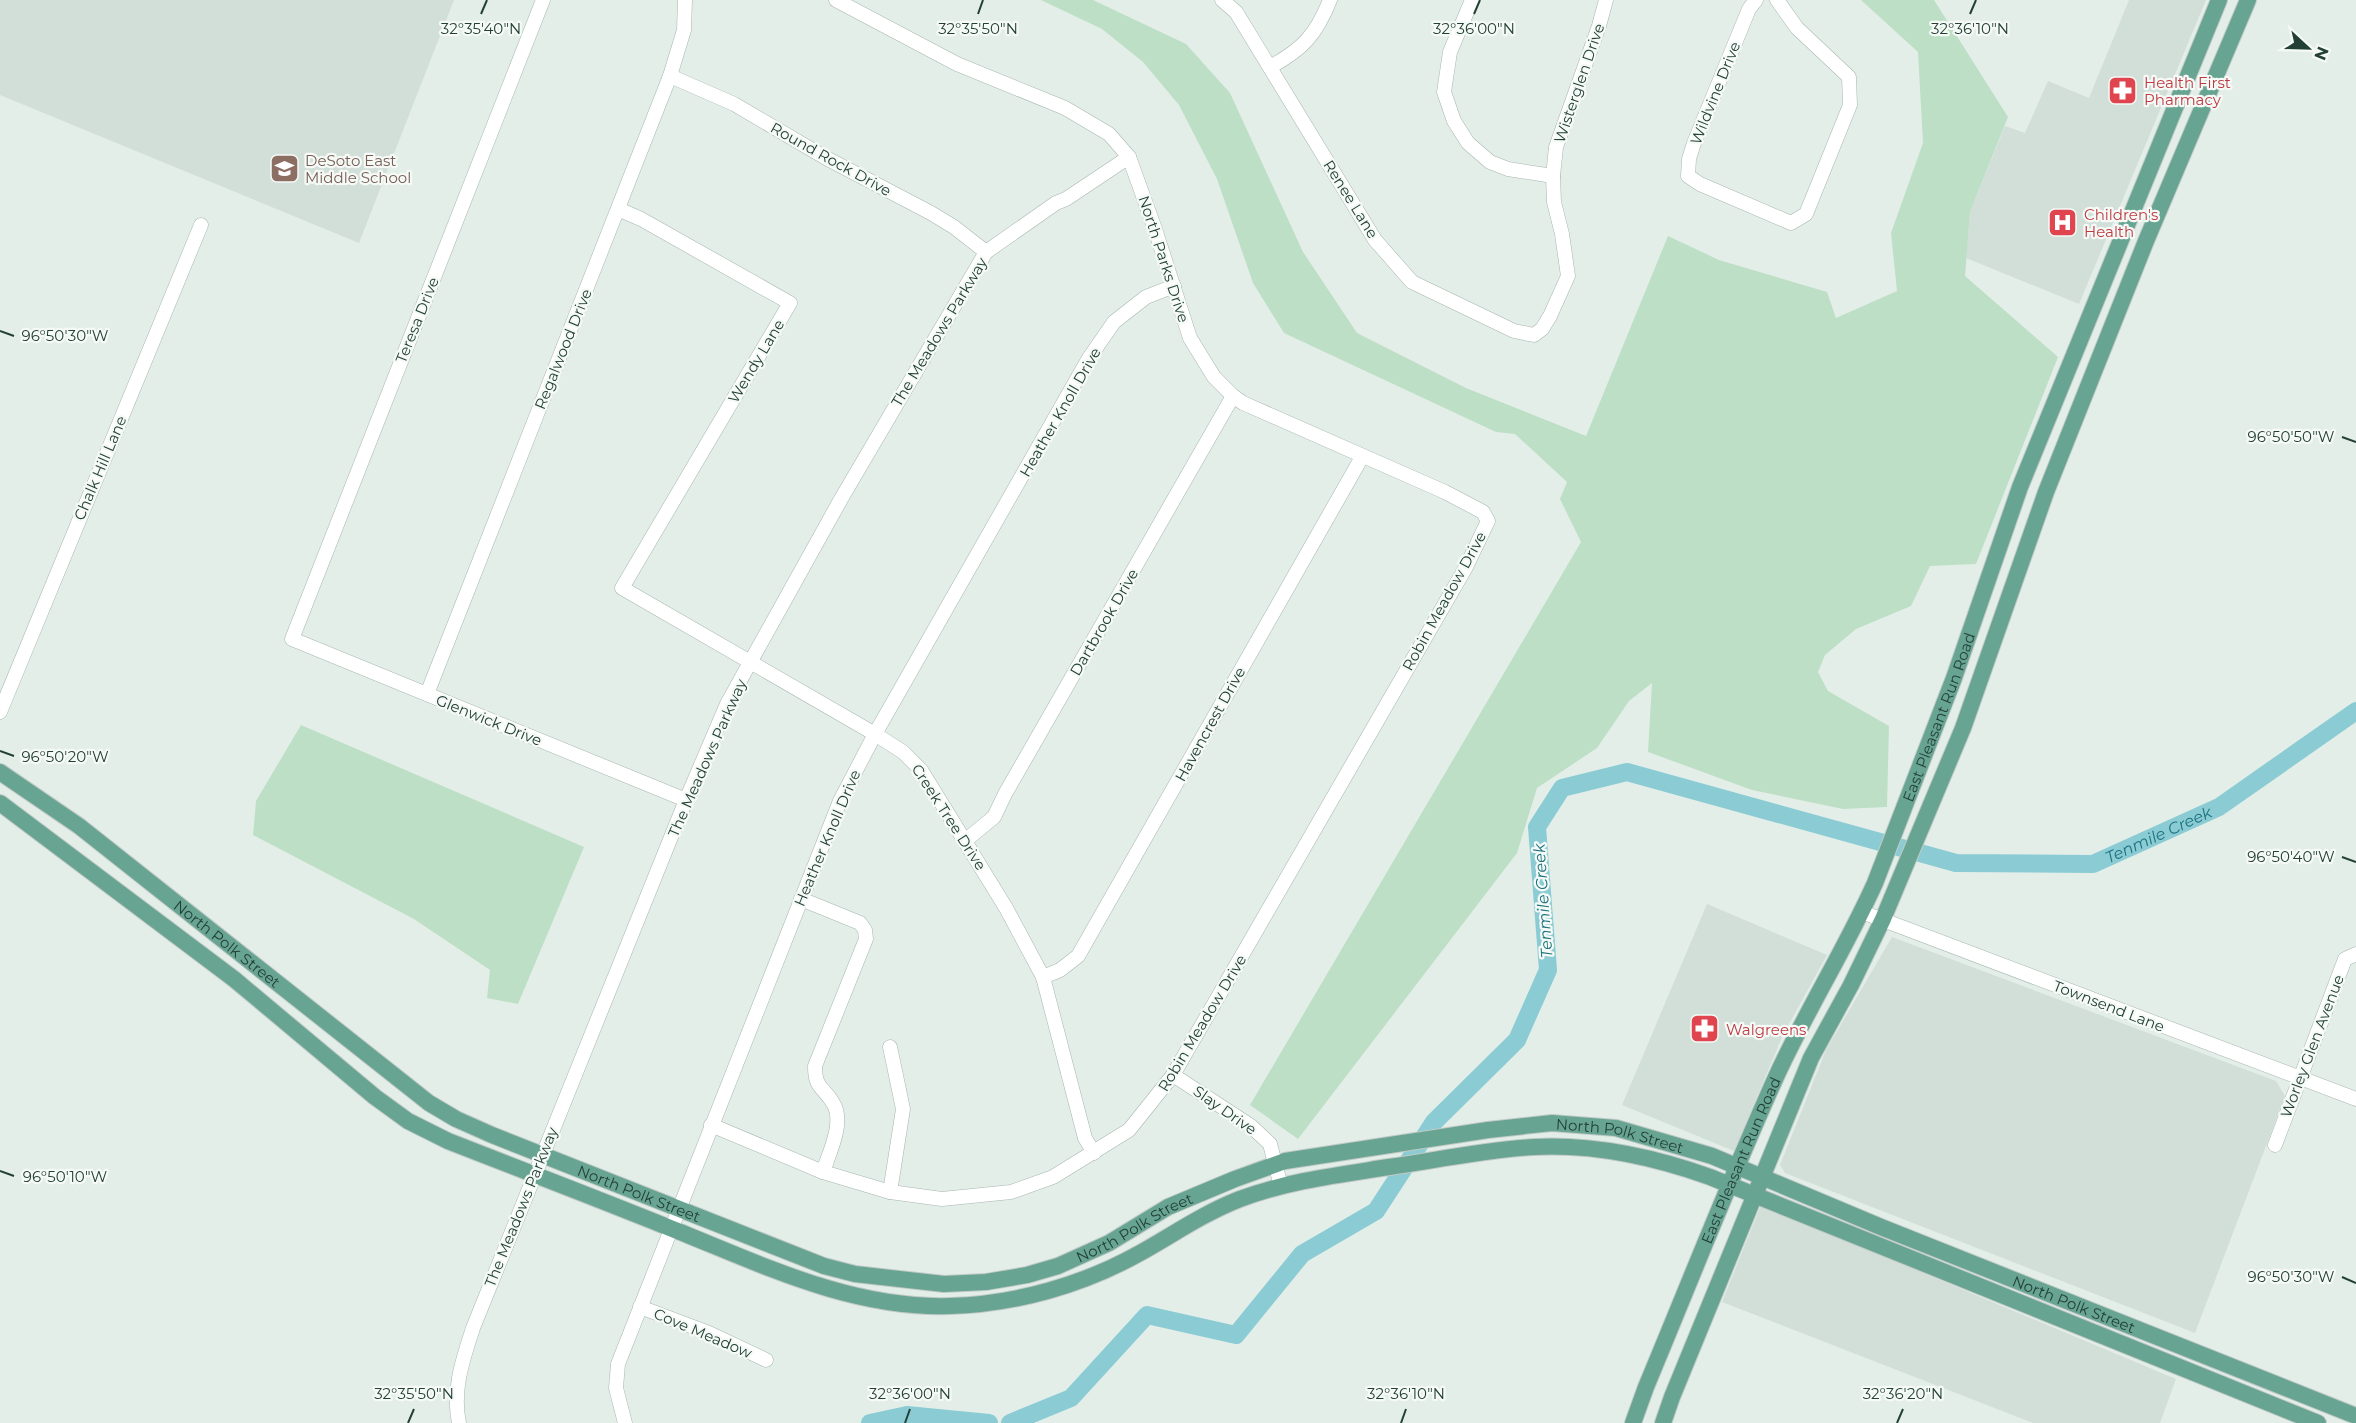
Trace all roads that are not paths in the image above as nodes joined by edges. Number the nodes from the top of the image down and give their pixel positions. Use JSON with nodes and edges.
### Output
{"nodes":[{"id":1,"x":543,"y":0,"type":"edge"},
{"id":2,"x":685,"y":0,"type":"edge"},
{"id":3,"x":836,"y":0,"type":"edge"},
{"id":4,"x":1222,"y":0,"type":"edge"},
{"id":5,"x":1330,"y":0,"type":"edge"},
{"id":6,"x":1472,"y":0,"type":"edge"},
{"id":7,"x":1606,"y":0,"type":"edge"},
{"id":8,"x":1756,"y":0,"type":"edge"},
{"id":9,"x":1777,"y":0,"type":"edge"},
{"id":10,"x":2219,"y":0,"type":"edge"},
{"id":11,"x":2248,"y":0,"type":"edge"},
{"id":12,"x":1270,"y":67,"type":"junction"},
{"id":13,"x":670,"y":76,"type":"junction"},
{"id":14,"x":2180,"y":91,"type":"junction"},
{"id":15,"x":2205,"y":101,"type":"junction"},
{"id":16,"x":1129,"y":157,"type":"junction"},
{"id":17,"x":1553,"y":176,"type":"junction"},
{"id":18,"x":618,"y":209,"type":"junction"},
{"id":19,"x":201,"y":225,"type":"dead end"},
{"id":20,"x":986,"y":252,"type":"junction"},
{"id":21,"x":1174,"y":286,"type":"junction"},
{"id":22,"x":1534,"y":334,"type":"joint"},
{"id":23,"x":2077,"y":348,"type":"junction"},
{"id":24,"x":2100,"y":357,"type":"junction"},
{"id":25,"x":1233,"y":396,"type":"junction"},
{"id":26,"x":1362,"y":457,"type":"junction"},
{"id":27,"x":1488,"y":521,"type":"joint"},
{"id":28,"x":621,"y":588,"type":"joint"},
{"id":29,"x":1978,"y":608,"type":"junction"},
{"id":30,"x":2003,"y":616,"type":"junction"},
{"id":31,"x":292,"y":639,"type":"joint"},
{"id":32,"x":750,"y":663,"type":"junction"},
{"id":33,"x":427,"y":694,"type":"junction"},
{"id":34,"x":0,"y":712,"type":"edge"},
{"id":35,"x":875,"y":734,"type":"junction"},
{"id":36,"x":0,"y":772,"type":"edge"},
{"id":37,"x":686,"y":800,"type":"junction"},
{"id":38,"x":0,"y":803,"type":"edge"},
{"id":39,"x":966,"y":840,"type":"junction"},
{"id":40,"x":801,"y":899,"type":"junction"},
{"id":41,"x":1862,"y":912,"type":"junction"},
{"id":42,"x":1883,"y":919,"type":"junction"},
{"id":43,"x":2356,"y":954,"type":"edge"},
{"id":44,"x":247,"y":961,"type":"junction"},
{"id":45,"x":1043,"y":977,"type":"junction"},
{"id":46,"x":234,"y":978,"type":"junction"},
{"id":47,"x":890,"y":1047,"type":"dead end"},
{"id":48,"x":1790,"y":1050,"type":"junction"},
{"id":49,"x":1811,"y":1058,"type":"junction"},
{"id":50,"x":1173,"y":1075,"type":"junction"},
{"id":51,"x":2300,"y":1077,"type":"junction"},
{"id":52,"x":2356,"y":1099,"type":"edge"},
{"id":53,"x":711,"y":1125,"type":"junction"},
{"id":54,"x":2275,"y":1145,"type":"dead end"},
{"id":55,"x":1094,"y":1153,"type":"junction"},
{"id":56,"x":542,"y":1154,"type":"junction"},
{"id":57,"x":1276,"y":1165,"type":"junction"},
{"id":58,"x":1738,"y":1166,"type":"junction"},
{"id":59,"x":823,"y":1172,"type":"junction"},
{"id":60,"x":534,"y":1174,"type":"junction"},
{"id":61,"x":1764,"y":1177,"type":"junction"},
{"id":62,"x":1281,"y":1186,"type":"junction"},
{"id":63,"x":1730,"y":1186,"type":"junction"},
{"id":64,"x":890,"y":1192,"type":"junction"},
{"id":65,"x":1755,"y":1196,"type":"junction"},
{"id":66,"x":679,"y":1208,"type":"junction"},
{"id":67,"x":1881,"y":1227,"type":"junction"},
{"id":68,"x":671,"y":1228,"type":"junction"},
{"id":69,"x":1874,"y":1245,"type":"junction"},
{"id":70,"x":640,"y":1307,"type":"junction"},
{"id":71,"x":2082,"y":1307,"type":"junction"},
{"id":72,"x":2075,"y":1326,"type":"junction"},
{"id":73,"x":2176,"y":1345,"type":"junction"},
{"id":74,"x":766,"y":1360,"type":"dead end"},
{"id":75,"x":2169,"y":1363,"type":"junction"},
{"id":76,"x":1646,"y":1387,"type":"junction"},
{"id":77,"x":1672,"y":1397,"type":"junction"},
{"id":78,"x":2356,"y":1416,"type":"edge"},
{"id":79,"x":459,"y":1423,"type":"edge"},
{"id":80,"x":625,"y":1423,"type":"edge"},
{"id":81,"x":1633,"y":1423,"type":"edge"},
{"id":82,"x":1663,"y":1423,"type":"edge"},
{"id":83,"x":2318,"y":1423,"type":"edge"}],
"edges":[{"from":1,"to":31,"type":"street","name":"Teresa Drive"},
{"from":2,"to":13,"type":"street","name":"Regalwood Drive"},
{"from":3,"to":16,"type":"street","name":"North Parks Drive"},
{"from":4,"to":12,"type":"street","name":"Renee Lane"},
{"from":5,"to":12,"type":"street"},
{"from":6,"to":17,"type":"street"},
{"from":7,"to":17,"type":"street","name":"Wisterglen Drive"},
{"from":8,"to":9,"type":"street","name":"Wildvine Drive"},
{"from":10,"to":14,"type":"main road","name":"East Pleasant Run Road"},
{"from":11,"to":15,"type":"main road","name":"East Pleasant Run Road"},
{"from":12,"to":22,"type":"street","name":"Renee Lane"},
{"from":13,"to":18,"type":"street","name":"Regalwood Drive"},
{"from":13,"to":20,"type":"street","name":"Round Rock Drive"},
{"from":14,"to":15,"type":"main road"},
{"from":14,"to":23,"type":"main road","name":"East Pleasant Run Road"},
{"from":15,"to":24,"type":"main road","name":"East Pleasant Run Road"},
{"from":16,"to":20,"type":"street","name":"The Meadows Parkway"},
{"from":16,"to":21,"type":"street","name":"North Parks Drive"},
{"from":17,"to":22,"type":"street","name":"Wisterglen Drive"},
{"from":18,"to":28,"type":"street","name":"Wendy Lane"},
{"from":18,"to":33,"type":"street","name":"Regalwood Drive"},
{"from":19,"to":34,"type":"street","name":"Chalk Hill Lane"},
{"from":20,"to":32,"type":"street","name":"The Meadows Parkway"},
{"from":21,"to":25,"type":"street","name":"North Parks Drive"},
{"from":21,"to":35,"type":"street","name":"Heather Knoll Drive"},
{"from":23,"to":24,"type":"main road"},
{"from":23,"to":29,"type":"main road","name":"East Pleasant Run Road"},
{"from":24,"to":30,"type":"main road","name":"East Pleasant Run Road"},
{"from":25,"to":26,"type":"street","name":"North Parks Drive"},
{"from":25,"to":39,"type":"street","name":"Dartbrook Drive"},
{"from":26,"to":27,"type":"street","name":"North Parks Drive"},
{"from":26,"to":45,"type":"street","name":"Havencrest Drive"},
{"from":27,"to":50,"type":"street","name":"Robin Meadow Drive"},
{"from":28,"to":32,"type":"street","name":"Creek Tree Drive"},
{"from":29,"to":30,"type":"main road"},
{"from":29,"to":41,"type":"main road","name":"East Pleasant Run Road"},
{"from":30,"to":42,"type":"main road","name":"East Pleasant Run Road"},
{"from":31,"to":33,"type":"street","name":"Glenwick Drive"},
{"from":32,"to":35,"type":"street","name":"Creek Tree Drive"},
{"from":32,"to":37,"type":"street","name":"The Meadows Parkway"},
{"from":33,"to":37,"type":"street","name":"Glenwick Drive"},
{"from":35,"to":39,"type":"street","name":"Creek Tree Drive"},
{"from":35,"to":40,"type":"street","name":"Heather Knoll Drive"},
{"from":36,"to":44,"type":"main road","name":"North Polk Street"},
{"from":37,"to":56,"type":"street","name":"The Meadows Parkway"},
{"from":38,"to":46,"type":"main road","name":"North Polk Street"},
{"from":39,"to":45,"type":"street","name":"Creek Tree Drive"},
{"from":40,"to":53,"type":"street","name":"Heather Knoll Drive"},
{"from":40,"to":59,"type":"street"},
{"from":41,"to":42,"type":"street","name":"Townsend Lane"},
{"from":41,"to":48,"type":"main road","name":"East Pleasant Run Road"},
{"from":42,"to":49,"type":"main road","name":"East Pleasant Run Road"},
{"from":42,"to":51,"type":"street","name":"Townsend Lane"},
{"from":43,"to":51,"type":"street","name":"Worley Glen Avenue"},
{"from":44,"to":46,"type":"main road"},
{"from":44,"to":56,"type":"main road","name":"North Polk Street"},
{"from":45,"to":55,"type":"street","name":"Creek Tree Drive"},
{"from":46,"to":60,"type":"main road","name":"North Polk Street"},
{"from":47,"to":64,"type":"street"},
{"from":48,"to":49,"type":"main road"},
{"from":48,"to":58,"type":"main road","name":"East Pleasant Run Road"},
{"from":49,"to":61,"type":"main road","name":"East Pleasant Run Road"},
{"from":50,"to":55,"type":"street","name":"Robin Meadow Drive"},
{"from":50,"to":57,"type":"street","name":"Slay Drive"},
{"from":51,"to":52,"type":"street","name":"Townsend Lane"},
{"from":51,"to":54,"type":"street","name":"Worley Glen Avenue"},
{"from":53,"to":59,"type":"street","name":"Robin Meadow Drive"},
{"from":53,"to":66,"type":"street","name":"Heather Knoll Drive"},
{"from":55,"to":64,"type":"street","name":"Robin Meadow Drive"},
{"from":56,"to":60,"type":"street","name":"The Meadows Parkway"},
{"from":56,"to":66,"type":"main road","name":"North Polk Street"},
{"from":57,"to":58,"type":"main road","name":"North Polk Street"},
{"from":57,"to":62,"type":"street","name":"Slay Drive"},
{"from":57,"to":66,"type":"main road","name":"North Polk Street"},
{"from":58,"to":61,"type":"main road","name":"North Polk Street"},
{"from":58,"to":63,"type":"main road","name":"East Pleasant Run Road"},
{"from":59,"to":64,"type":"street","name":"Robin Meadow Drive"},
{"from":60,"to":68,"type":"main road","name":"North Polk Street"},
{"from":60,"to":79,"type":"street","name":"The Meadows Parkway"},
{"from":61,"to":65,"type":"main road","name":"East Pleasant Run Road"},
{"from":61,"to":67,"type":"main road","name":"North Polk Street"},
{"from":62,"to":63,"type":"main road","name":"North Polk Street"},
{"from":62,"to":68,"type":"main road","name":"North Polk Street"},
{"from":63,"to":65,"type":"main road","name":"North Polk Street"},
{"from":63,"to":76,"type":"main road","name":"East Pleasant Run Road"},
{"from":65,"to":69,"type":"main road","name":"North Polk Street"},
{"from":65,"to":77,"type":"main road","name":"East Pleasant Run Road"},
{"from":66,"to":68,"type":"street","name":"Heather Knoll Drive"},
{"from":67,"to":69,"type":"main road"},
{"from":67,"to":71,"type":"main road","name":"North Polk Street"},
{"from":68,"to":70,"type":"street","name":"Heather Knoll Drive"},
{"from":69,"to":72,"type":"main road","name":"North Polk Street"},
{"from":70,"to":74,"type":"street","name":"Cove Meadow"},
{"from":70,"to":80,"type":"street","name":"Heather Knoll Drive"},
{"from":71,"to":72,"type":"main road"},
{"from":71,"to":73,"type":"main road","name":"North Polk Street"},
{"from":72,"to":75,"type":"main road","name":"North Polk Street"},
{"from":73,"to":75,"type":"main road"},
{"from":73,"to":78,"type":"main road","name":"North Polk Street"},
{"from":75,"to":83,"type":"main road","name":"North Polk Street"},
{"from":76,"to":77,"type":"main road"},
{"from":76,"to":81,"type":"main road","name":"East Pleasant Run Road"},
{"from":77,"to":82,"type":"main road","name":"East Pleasant Run Road"}]}
